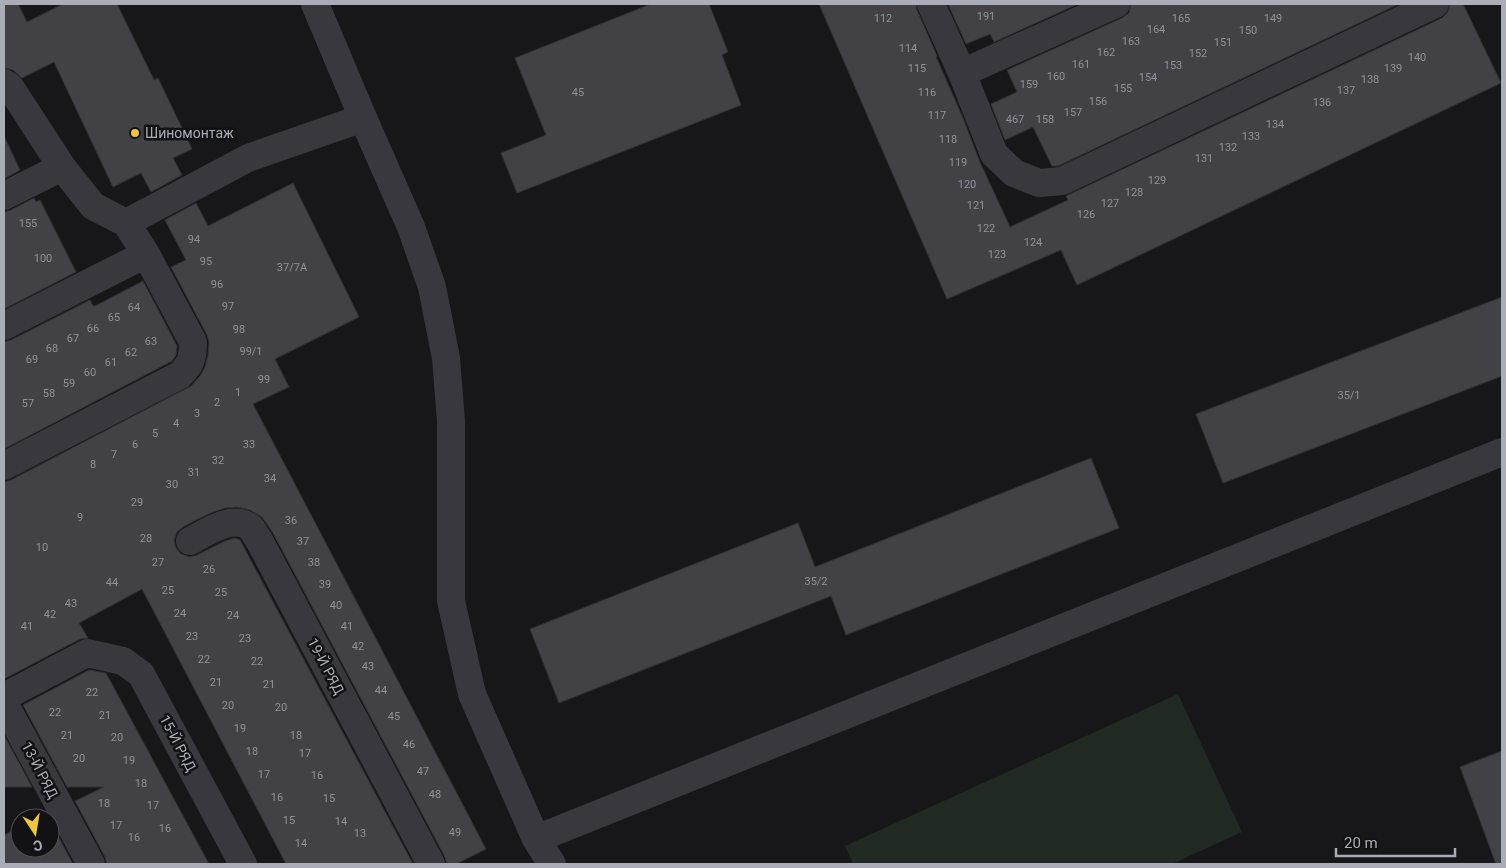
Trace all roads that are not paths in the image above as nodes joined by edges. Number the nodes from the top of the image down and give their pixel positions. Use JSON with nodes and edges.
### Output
{"nodes":[{"id":1,"x":315,"y":4,"type":"edge"},
{"id":2,"x":931,"y":4,"type":"edge"},
{"id":3,"x":1116,"y":4,"type":"edge"},
{"id":4,"x":1435,"y":4,"type":"edge"},
{"id":5,"x":962,"y":73,"type":"junction"},
{"id":6,"x":4,"y":82,"type":"edge"},
{"id":7,"x":363,"y":118,"type":"junction"},
{"id":8,"x":62,"y":167,"type":"junction"},
{"id":9,"x":4,"y":196,"type":"edge"},
{"id":10,"x":126,"y":223,"type":"junction"},
{"id":11,"x":146,"y":254,"type":"junction"},
{"id":12,"x":4,"y":326,"type":"edge"},
{"id":13,"x":1502,"y":452,"type":"edge"},
{"id":14,"x":4,"y":466,"type":"edge"},
{"id":15,"x":190,"y":541,"type":"dead end"},
{"id":16,"x":4,"y":697,"type":"edge"},
{"id":17,"x":4,"y":703,"type":"edge"},
{"id":18,"x":536,"y":839,"type":"junction"},
{"id":19,"x":91,"y":864,"type":"edge"},
{"id":20,"x":243,"y":864,"type":"edge"},
{"id":21,"x":431,"y":864,"type":"edge"},
{"id":22,"x":552,"y":864,"type":"edge"}],
"edges":[{"from":1,"to":7,"type":"street"},
{"from":2,"to":5,"type":"street"},
{"from":3,"to":5,"type":"street"},
{"from":4,"to":5,"type":"street"},
{"from":6,"to":8,"type":"street"},
{"from":7,"to":10,"type":"street"},
{"from":7,"to":18,"type":"street"},
{"from":8,"to":9,"type":"street"},
{"from":8,"to":10,"type":"street"},
{"from":10,"to":11,"type":"street"},
{"from":11,"to":12,"type":"street"},
{"from":11,"to":14,"type":"street"},
{"from":13,"to":18,"type":"street"},
{"from":15,"to":21,"type":"street","name":"19-Й РЯД"},
{"from":16,"to":20,"type":"street","name":"15-Й РЯД"},
{"from":17,"to":19,"type":"street","name":"13-Й РЯД"},
{"from":18,"to":22,"type":"street"}]}
